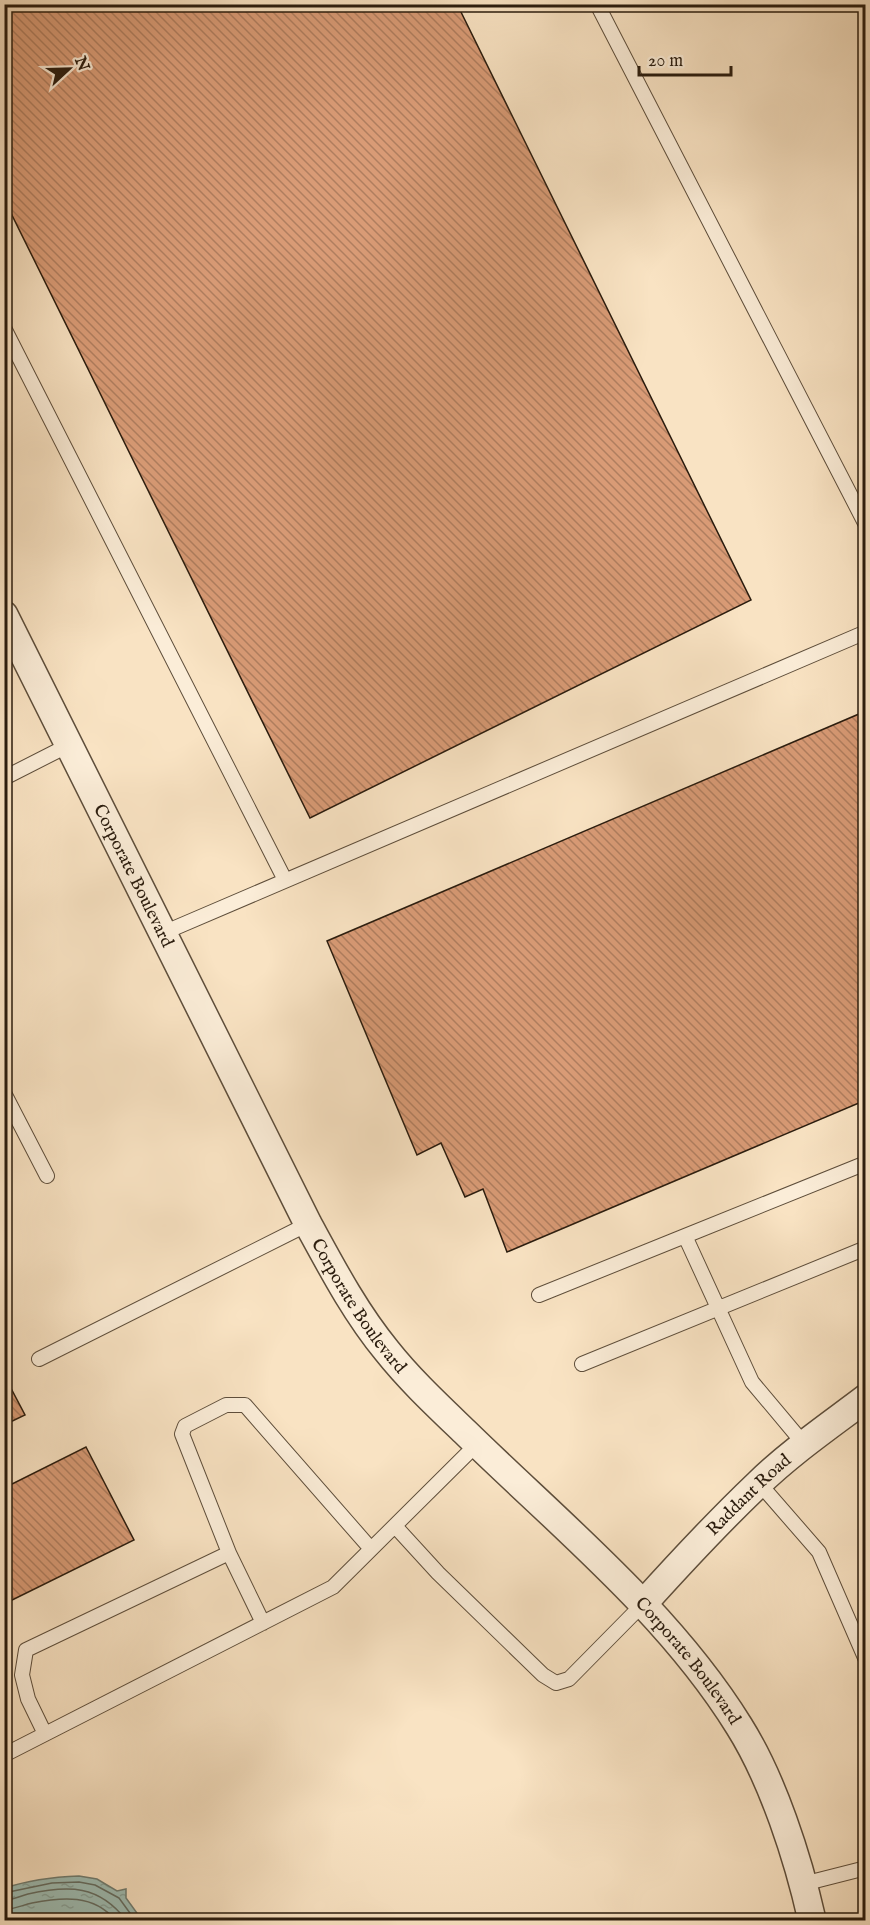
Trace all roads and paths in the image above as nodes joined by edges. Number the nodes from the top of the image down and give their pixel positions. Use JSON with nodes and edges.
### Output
{"nodes":[{"id":1,"x":597,"y":4,"type":"edge"},
{"id":2,"x":4,"y":328,"type":"edge"},
{"id":3,"x":866,"y":525,"type":"edge"},
{"id":4,"x":4,"y":615,"type":"edge"},
{"id":5,"x":866,"y":632,"type":"edge"},
{"id":6,"x":69,"y":745,"type":"junction"},
{"id":7,"x":4,"y":777,"type":"edge"},
{"id":8,"x":285,"y":880,"type":"junction"},
{"id":9,"x":163,"y":933,"type":"junction"},
{"id":10,"x":4,"y":1093,"type":"edge"},
{"id":11,"x":866,"y":1162,"type":"edge"},
{"id":12,"x":47,"y":1176,"type":"dead end"},
{"id":13,"x":308,"y":1224,"type":"junction"},
{"id":14,"x":686,"y":1236,"type":"junction"},
{"id":15,"x":866,"y":1248,"type":"edge"},
{"id":16,"x":539,"y":1295,"type":"dead end"},
{"id":17,"x":719,"y":1308,"type":"junction"},
{"id":18,"x":39,"y":1359,"type":"dead end"},
{"id":19,"x":582,"y":1364,"type":"dead end"},
{"id":20,"x":866,"y":1398,"type":"edge"},
{"id":21,"x":477,"y":1444,"type":"junction"},
{"id":22,"x":804,"y":1444,"type":"junction"},
{"id":23,"x":759,"y":1483,"type":"junction"},
{"id":24,"x":395,"y":1526,"type":"junction"},
{"id":25,"x":371,"y":1549,"type":"junction"},
{"id":26,"x":229,"y":1552,"type":"junction"},
{"id":27,"x":643,"y":1604,"type":"junction"},
{"id":28,"x":263,"y":1623,"type":"junction"},
{"id":29,"x":866,"y":1660,"type":"edge"},
{"id":30,"x":45,"y":1734,"type":"junction"},
{"id":31,"x":4,"y":1755,"type":"edge"},
{"id":32,"x":866,"y":1868,"type":"edge"},
{"id":33,"x":802,"y":1884,"type":"junction"},
{"id":34,"x":812,"y":1920,"type":"edge"}],
"edges":[{"from":1,"to":3,"type":"lane"},
{"from":2,"to":8,"type":"lane"},
{"from":4,"to":6,"type":"street","name":"Corporate Boulevard"},
{"from":5,"to":8,"type":"lane"},
{"from":6,"to":7,"type":"lane"},
{"from":6,"to":9,"type":"street","name":"Corporate Boulevard"},
{"from":8,"to":9,"type":"lane"},
{"from":9,"to":13,"type":"street","name":"Corporate Boulevard"},
{"from":10,"to":12,"type":"lane"},
{"from":11,"to":14,"type":"lane"},
{"from":13,"to":18,"type":"lane"},
{"from":13,"to":21,"type":"street","name":"Corporate Boulevard"},
{"from":14,"to":16,"type":"lane"},
{"from":14,"to":17,"type":"lane"},
{"from":15,"to":17,"type":"lane"},
{"from":17,"to":19,"type":"lane"},
{"from":17,"to":22,"type":"lane"},
{"from":20,"to":22,"type":"street","name":"Raddant Road"},
{"from":21,"to":24,"type":"lane"},
{"from":21,"to":27,"type":"street","name":"Corporate Boulevard"},
{"from":22,"to":23,"type":"street","name":"Raddant Road"},
{"from":23,"to":27,"type":"street","name":"Raddant Road"},
{"from":23,"to":29,"type":"lane"},
{"from":24,"to":25,"type":"lane"},
{"from":24,"to":27,"type":"lane"},
{"from":25,"to":26,"type":"lane"},
{"from":25,"to":28,"type":"lane"},
{"from":26,"to":28,"type":"lane"},
{"from":26,"to":30,"type":"lane"},
{"from":27,"to":33,"type":"street","name":"Corporate Boulevard"},
{"from":28,"to":30,"type":"lane"},
{"from":30,"to":31,"type":"lane"},
{"from":32,"to":33,"type":"lane"},
{"from":33,"to":34,"type":"street","name":"Corporate Boulevard"}]}
